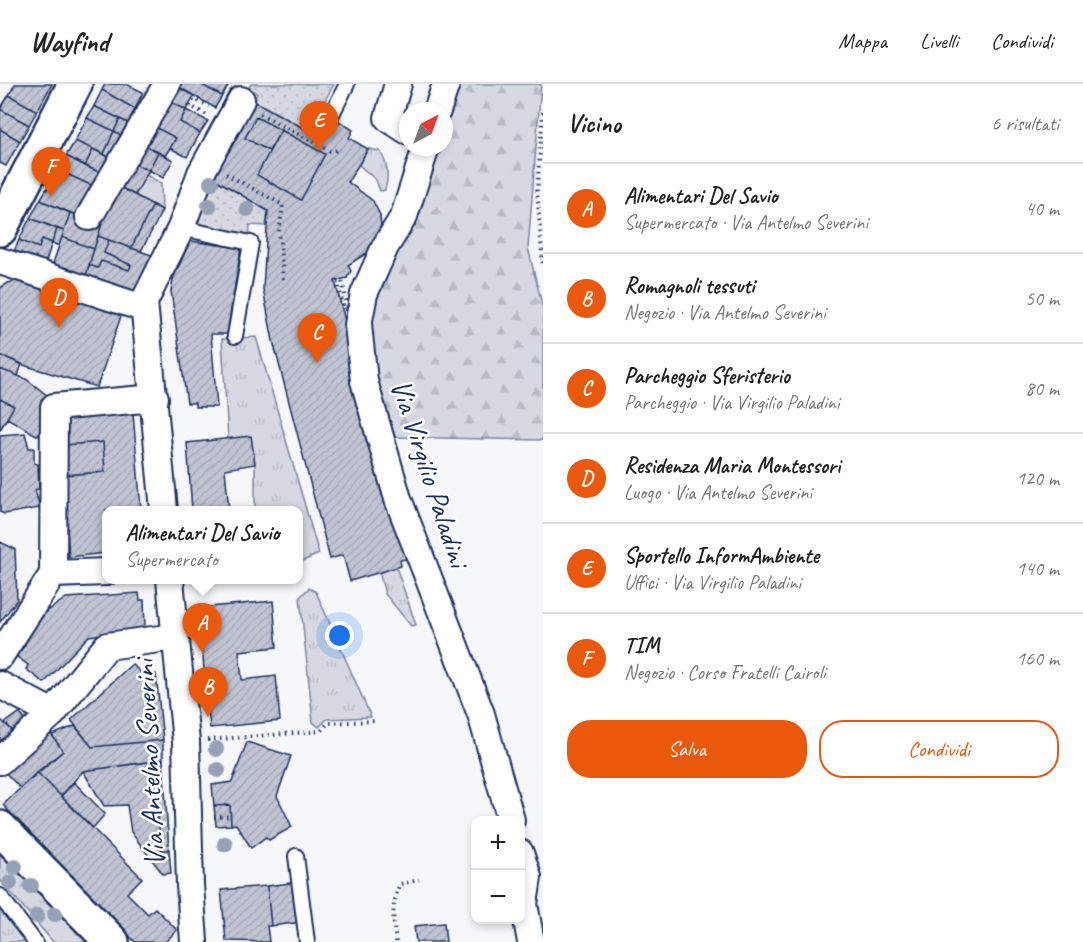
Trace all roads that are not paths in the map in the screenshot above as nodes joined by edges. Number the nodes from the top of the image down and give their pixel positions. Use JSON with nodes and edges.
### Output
{"nodes":[{"id":1,"x":75,"y":84,"type":"edge"},
{"id":2,"x":167,"y":84,"type":"edge"},
{"id":3,"x":347,"y":84,"type":"edge"},
{"id":4,"x":398,"y":84,"type":"edge"},
{"id":5,"x":446,"y":84,"type":"edge"},
{"id":6,"x":440,"y":102,"type":"edge"},
{"id":7,"x":247,"y":105,"type":"road end"},
{"id":8,"x":331,"y":116,"type":"dead end"},
{"id":9,"x":399,"y":125,"type":"edge"},
{"id":10,"x":423,"y":156,"type":"edge"},
{"id":11,"x":89,"y":217,"type":"dead end"},
{"id":12,"x":181,"y":228,"type":"junction"},
{"id":13,"x":0,"y":229,"type":"edge"},
{"id":14,"x":0,"y":261,"type":"edge"},
{"id":15,"x":143,"y":308,"type":"junction"},
{"id":16,"x":235,"y":336,"type":"dead end"},
{"id":17,"x":155,"y":398,"type":"junction"},
{"id":18,"x":164,"y":506,"type":"edge"},
{"id":19,"x":102,"y":572,"type":"edge"},
{"id":20,"x":53,"y":574,"type":"junction"},
{"id":21,"x":170,"y":584,"type":"edge"},
{"id":22,"x":175,"y":637,"type":"junction"},
{"id":23,"x":0,"y":656,"type":"edge"},
{"id":24,"x":0,"y":685,"type":"edge"},
{"id":25,"x":53,"y":713,"type":"junction"},
{"id":26,"x":0,"y":761,"type":"edge"},
{"id":27,"x":510,"y":816,"type":"edge"},
{"id":28,"x":0,"y":828,"type":"edge"},
{"id":29,"x":296,"y":855,"type":"dead end"},
{"id":30,"x":525,"y":868,"type":"edge"},
{"id":31,"x":0,"y":896,"type":"edge"},
{"id":32,"x":35,"y":942,"type":"edge"},
{"id":33,"x":112,"y":942,"type":"edge"},
{"id":34,"x":194,"y":942,"type":"edge"},
{"id":35,"x":307,"y":942,"type":"edge"},
{"id":36,"x":531,"y":942,"type":"edge"}],
"edges":[{"from":1,"to":13,"type":"main road"},
{"from":2,"to":11,"type":"street"},
{"from":3,"to":8,"type":"lane"},
{"from":4,"to":9,"type":"street"},
{"from":5,"to":6,"type":"street"},
{"from":7,"to":12,"type":"street"},
{"from":10,"to":27,"type":"street","name":"Via Virgilio Paladini"},
{"from":12,"to":15,"type":"street"},
{"from":12,"to":16,"type":"lane"},
{"from":14,"to":15,"type":"street"},
{"from":15,"to":17,"type":"street"},
{"from":17,"to":18,"type":"street"},
{"from":17,"to":20,"type":"street"},
{"from":19,"to":20,"type":"street"},
{"from":20,"to":23,"type":"street"},
{"from":21,"to":22,"type":"street","name":"Via Antelmo Severini"},
{"from":22,"to":25,"type":"street"},
{"from":22,"to":34,"type":"street","name":"Via Antelmo Severini"},
{"from":24,"to":25,"type":"street"},
{"from":25,"to":26,"type":"street"},
{"from":28,"to":33,"type":"main road"},
{"from":29,"to":35,"type":"lane"},
{"from":30,"to":36,"type":"street"},
{"from":31,"to":32,"type":"lane"}]}
